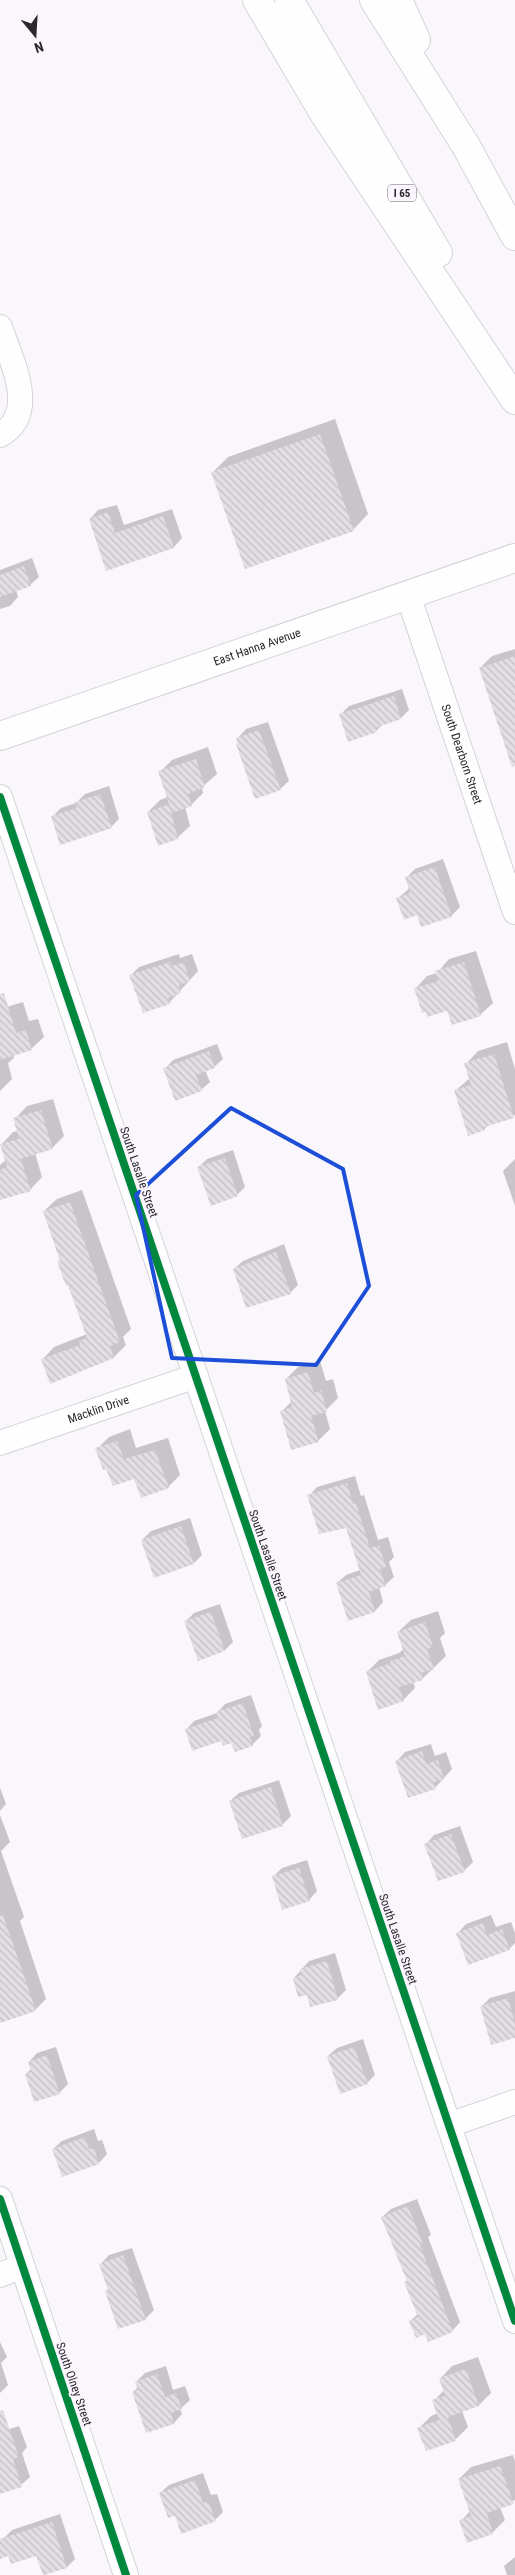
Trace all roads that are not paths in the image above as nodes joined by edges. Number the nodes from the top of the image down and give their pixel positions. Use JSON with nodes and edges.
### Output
{"nodes":[{"id":1,"x":257,"y":0,"type":"edge"},
{"id":2,"x":290,"y":0,"type":"edge"},
{"id":3,"x":374,"y":0,"type":"edge"},
{"id":4,"x":398,"y":0,"type":"edge"},
{"id":5,"x":466,"y":146,"type":"junction"},
{"id":6,"x":515,"y":236,"type":"edge"},
{"id":7,"x":0,"y":327,"type":"edge"},
{"id":8,"x":515,"y":385,"type":"edge"},
{"id":9,"x":515,"y":400,"type":"edge"},
{"id":10,"x":0,"y":435,"type":"edge"},
{"id":11,"x":515,"y":558,"type":"edge"},
{"id":12,"x":408,"y":596,"type":"junction"},
{"id":13,"x":0,"y":736,"type":"edge"},
{"id":14,"x":0,"y":797,"type":"edge"},
{"id":15,"x":515,"y":912,"type":"edge"},
{"id":16,"x":196,"y":1376,"type":"junction"},
{"id":17,"x":0,"y":1444,"type":"edge"},
{"id":18,"x":515,"y":2102,"type":"edge"},
{"id":19,"x":449,"y":2125,"type":"junction"},
{"id":20,"x":0,"y":2200,"type":"edge"},
{"id":21,"x":22,"y":2266,"type":"junction"},
{"id":22,"x":0,"y":2275,"type":"edge"},
{"id":23,"x":515,"y":2321,"type":"edge"},
{"id":24,"x":126,"y":2575,"type":"edge"}],
"edges":[{"from":1,"to":9,"type":"main road"},
{"from":2,"to":8,"type":"main road","number":"I 65"},
{"from":3,"to":5,"type":"main road"},
{"from":4,"to":5,"type":"main road"},
{"from":5,"to":6,"type":"main road"},
{"from":7,"to":10,"type":"street"},
{"from":11,"to":12,"type":"main road","name":"East Hanna Avenue"},
{"from":12,"to":13,"type":"main road","name":"East Hanna Avenue"},
{"from":12,"to":15,"type":"street","name":"South Dearborn Street"},
{"from":14,"to":16,"type":"street","name":"South Lasalle Street"},
{"from":16,"to":17,"type":"street","name":"Macklin Drive"},
{"from":16,"to":19,"type":"street","name":"South Lasalle Street"},
{"from":18,"to":19,"type":"street"},
{"from":19,"to":23,"type":"street","name":"South Lasalle Street"},
{"from":20,"to":21,"type":"street","name":"South Olney Street"},
{"from":21,"to":22,"type":"street"},
{"from":21,"to":24,"type":"street","name":"South Olney Street"}]}
